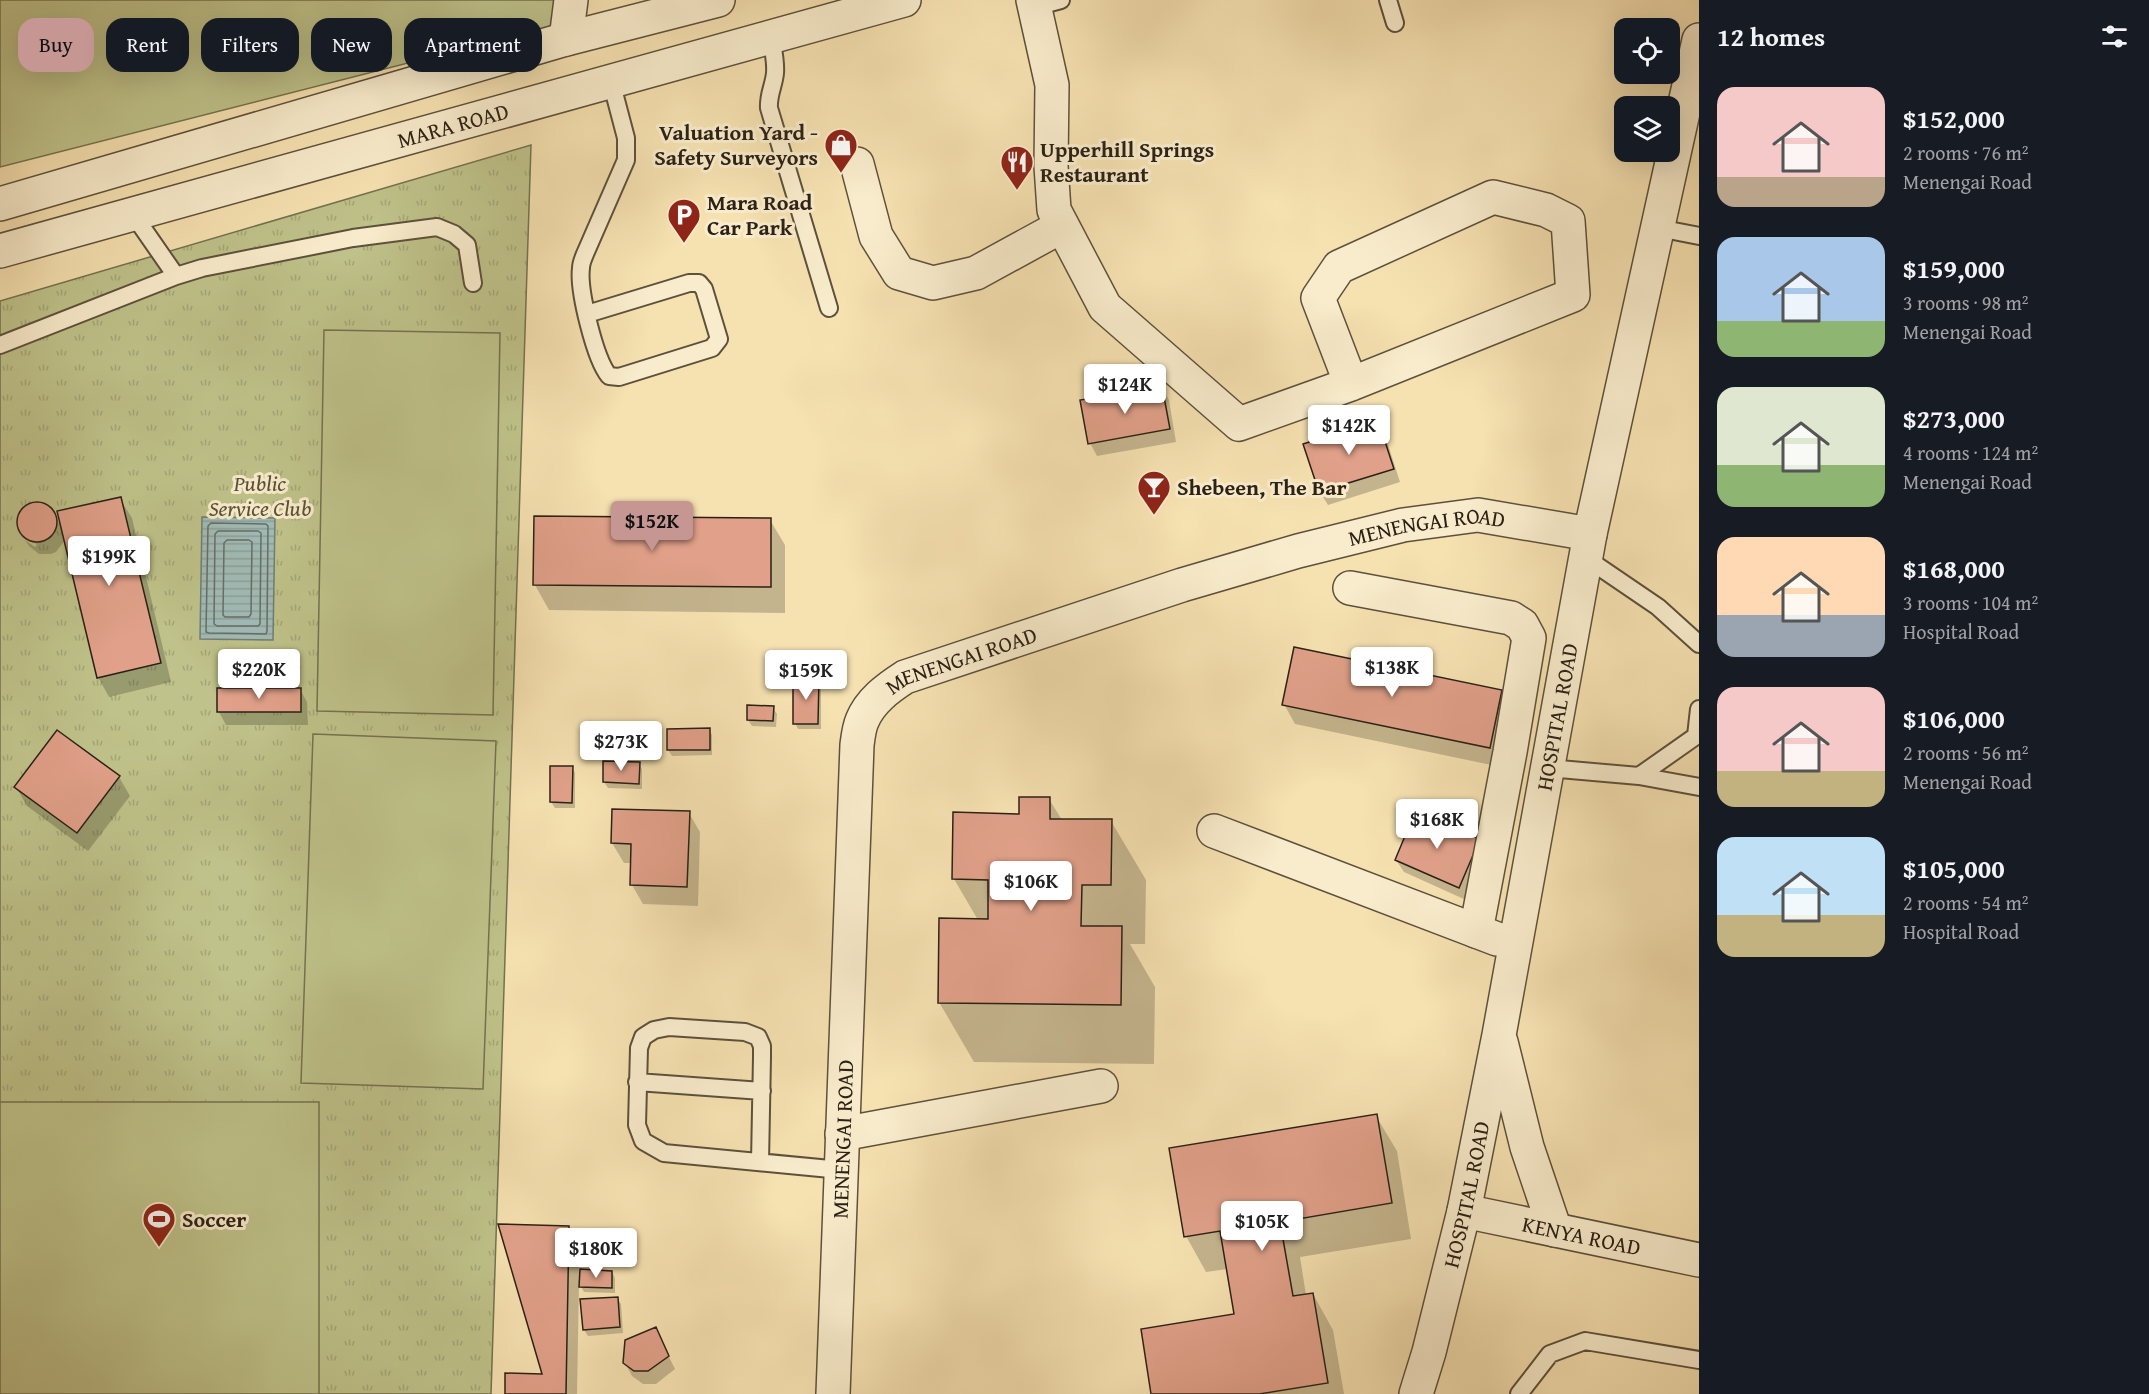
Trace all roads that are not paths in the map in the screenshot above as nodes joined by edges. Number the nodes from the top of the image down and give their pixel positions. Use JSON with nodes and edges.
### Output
{"nodes":[{"id":1,"x":571,"y":0,"type":"edge"},
{"id":2,"x":904,"y":0,"type":"edge"},
{"id":3,"x":1388,"y":0,"type":"edge"},
{"id":4,"x":702,"y":2,"type":"edge"},
{"id":5,"x":1043,"y":2,"type":"edge"},
{"id":6,"x":1395,"y":23,"type":"dead end"},
{"id":7,"x":771,"y":37,"type":"junction"},
{"id":8,"x":566,"y":39,"type":"junction"},
{"id":9,"x":1699,"y":40,"type":"edge"},
{"id":10,"x":611,"y":81,"type":"junction"},
{"id":11,"x":857,"y":164,"type":"dead end"},
{"id":12,"x":0,"y":204,"type":"edge"},
{"id":13,"x":133,"y":214,"type":"junction"},
{"id":14,"x":1062,"y":226,"type":"junction"},
{"id":15,"x":1658,"y":228,"type":"junction"},
{"id":16,"x":1699,"y":236,"type":"edge"},
{"id":17,"x":0,"y":251,"type":"edge"},
{"id":18,"x":176,"y":276,"type":"junction"},
{"id":19,"x":473,"y":283,"type":"dead end"},
{"id":20,"x":829,"y":308,"type":"dead end"},
{"id":21,"x":587,"y":314,"type":"junction"},
{"id":22,"x":0,"y":345,"type":"edge"},
{"id":23,"x":1351,"y":384,"type":"junction"},
{"id":24,"x":1588,"y":546,"type":"junction"},
{"id":25,"x":1350,"y":588,"type":"dead end"},
{"id":26,"x":1699,"y":644,"type":"edge"},
{"id":27,"x":1699,"y":709,"type":"edge"},
{"id":28,"x":1548,"y":768,"type":"junction"},
{"id":29,"x":1639,"y":776,"type":"junction"},
{"id":30,"x":1699,"y":787,"type":"edge"},
{"id":31,"x":1214,"y":831,"type":"dead end"},
{"id":32,"x":1476,"y":931,"type":"junction"},
{"id":33,"x":1515,"y":946,"type":"junction"},
{"id":34,"x":1499,"y":1035,"type":"junction"},
{"id":35,"x":637,"y":1082,"type":"junction"},
{"id":36,"x":1101,"y":1086,"type":"dead end"},
{"id":37,"x":762,"y":1091,"type":"junction"},
{"id":38,"x":842,"y":1134,"type":"junction"},
{"id":39,"x":760,"y":1162,"type":"junction"},
{"id":40,"x":841,"y":1170,"type":"junction"},
{"id":41,"x":1464,"y":1211,"type":"junction"},
{"id":42,"x":1555,"y":1230,"type":"junction"},
{"id":43,"x":1699,"y":1260,"type":"edge"},
{"id":44,"x":1699,"y":1360,"type":"edge"},
{"id":45,"x":833,"y":1394,"type":"edge"},
{"id":46,"x":1416,"y":1394,"type":"edge"},
{"id":47,"x":1519,"y":1394,"type":"edge"}],
"edges":[{"from":1,"to":8,"type":"street"},
{"from":2,"to":7,"type":"street","name":"MARA ROAD"},
{"from":3,"to":6,"type":"lane"},
{"from":4,"to":8,"type":"street"},
{"from":5,"to":14,"type":"street"},
{"from":7,"to":10,"type":"street","name":"MARA ROAD"},
{"from":7,"to":20,"type":"lane"},
{"from":8,"to":12,"type":"street"},
{"from":9,"to":15,"type":"street","name":"HOSPITAL ROAD"},
{"from":10,"to":13,"type":"street","name":"MARA ROAD"},
{"from":10,"to":21,"type":"lane"},
{"from":11,"to":14,"type":"street"},
{"from":13,"to":17,"type":"street","name":"MARA ROAD"},
{"from":13,"to":18,"type":"lane"},
{"from":14,"to":23,"type":"street"},
{"from":15,"to":16,"type":"lane"},
{"from":15,"to":24,"type":"street","name":"HOSPITAL ROAD"},
{"from":18,"to":19,"type":"lane"},
{"from":18,"to":22,"type":"lane"},
{"from":21,"to":21,"type":"lane"},
{"from":23,"to":23,"type":"street"},
{"from":24,"to":26,"type":"lane"},
{"from":24,"to":28,"type":"street","name":"HOSPITAL ROAD"},
{"from":24,"to":38,"type":"street","name":"MENENGAI ROAD"},
{"from":25,"to":32,"type":"street"},
{"from":27,"to":29,"type":"lane"},
{"from":28,"to":29,"type":"lane"},
{"from":28,"to":33,"type":"street","name":"HOSPITAL ROAD"},
{"from":29,"to":30,"type":"lane"},
{"from":31,"to":32,"type":"street"},
{"from":32,"to":33,"type":"street"},
{"from":33,"to":34,"type":"street","name":"HOSPITAL ROAD"},
{"from":34,"to":41,"type":"street","name":"HOSPITAL ROAD"},
{"from":34,"to":42,"type":"street"},
{"from":35,"to":37,"type":"lane"},
{"from":35,"to":37,"type":"lane"},
{"from":35,"to":39,"type":"lane"},
{"from":36,"to":38,"type":"street"},
{"from":37,"to":39,"type":"lane"},
{"from":38,"to":40,"type":"street","name":"MENENGAI ROAD"},
{"from":39,"to":40,"type":"lane"},
{"from":40,"to":45,"type":"street","name":"MENENGAI ROAD"},
{"from":41,"to":42,"type":"street","name":"KENYA ROAD"},
{"from":41,"to":46,"type":"street","name":"HOSPITAL ROAD"},
{"from":42,"to":43,"type":"street","name":"KENYA ROAD"},
{"from":44,"to":47,"type":"lane"}]}
